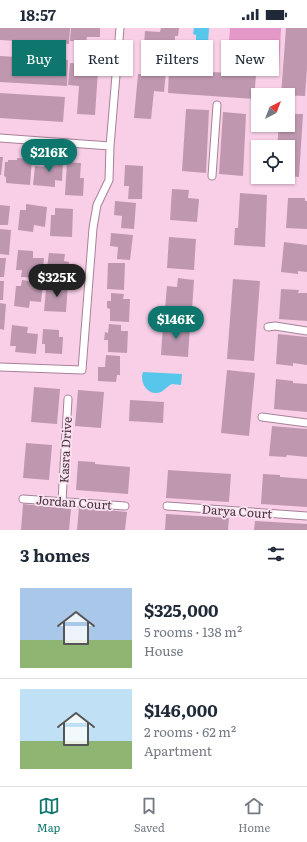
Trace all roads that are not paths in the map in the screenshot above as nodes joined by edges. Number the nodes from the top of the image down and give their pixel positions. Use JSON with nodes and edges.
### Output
{"nodes":[{"id":1,"x":120,"y":28,"type":"edge"},
{"id":2,"x":217,"y":105,"type":"dead end"},
{"id":3,"x":0,"y":138,"type":"edge"},
{"id":4,"x":110,"y":146,"type":"junction"},
{"id":5,"x":212,"y":176,"type":"dead end"},
{"id":6,"x":268,"y":327,"type":"dead end"},
{"id":7,"x":307,"y":331,"type":"edge"},
{"id":8,"x":0,"y":367,"type":"edge"},
{"id":9,"x":68,"y":399,"type":"dead end"},
{"id":10,"x":262,"y":417,"type":"dead end"},
{"id":11,"x":307,"y":423,"type":"edge"},
{"id":12,"x":23,"y":499,"type":"dead end"},
{"id":13,"x":62,"y":501,"type":"junction"},
{"id":14,"x":125,"y":506,"type":"dead end"},
{"id":15,"x":167,"y":506,"type":"dead end"},
{"id":16,"x":307,"y":516,"type":"edge"}],
"edges":[{"from":1,"to":4,"type":"lane"},
{"from":2,"to":5,"type":"lane"},
{"from":3,"to":4,"type":"lane"},
{"from":4,"to":8,"type":"lane"},
{"from":6,"to":7,"type":"lane"},
{"from":9,"to":13,"type":"lane","name":"Kasra Drive"},
{"from":10,"to":11,"type":"lane"},
{"from":12,"to":13,"type":"lane","name":"Jordan Court"},
{"from":13,"to":14,"type":"lane","name":"Jordan Court"},
{"from":15,"to":16,"type":"lane","name":"Darya Court"}]}
